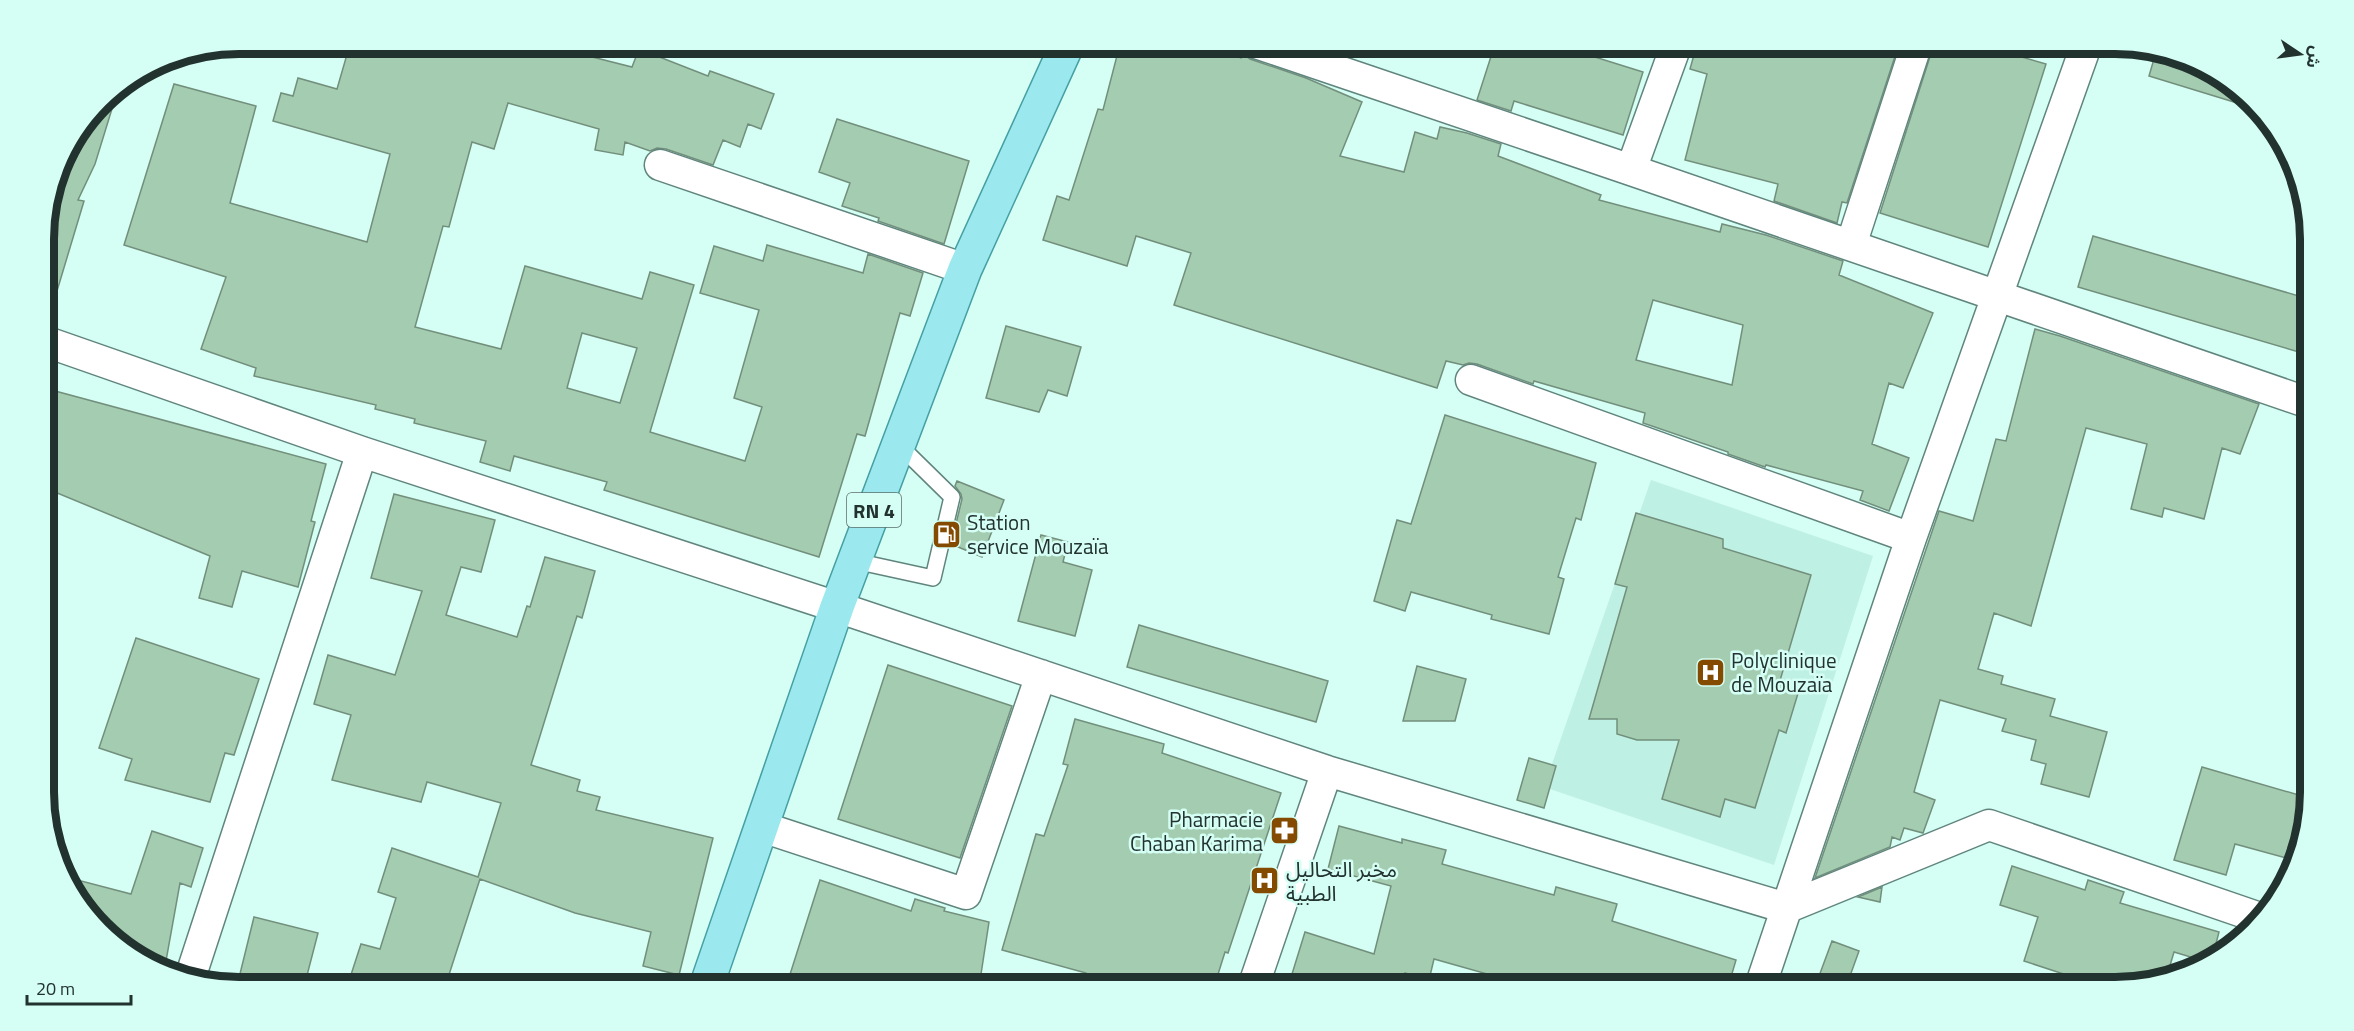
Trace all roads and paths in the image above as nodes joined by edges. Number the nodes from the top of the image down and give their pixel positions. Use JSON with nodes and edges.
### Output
{"nodes":[{"id":1,"x":1063,"y":54,"type":"edge"},
{"id":2,"x":1286,"y":54,"type":"edge"},
{"id":3,"x":1673,"y":54,"type":"edge"},
{"id":4,"x":1914,"y":54,"type":"edge"},
{"id":5,"x":2083,"y":54,"type":"edge"},
{"id":6,"x":660,"y":165,"type":"dead end"},
{"id":7,"x":1631,"y":170,"type":"junction"},
{"id":8,"x":1851,"y":245,"type":"junction"},
{"id":9,"x":965,"y":269,"type":"junction"},
{"id":10,"x":1996,"y":295,"type":"junction"},
{"id":11,"x":54,"y":344,"type":"edge"},
{"id":12,"x":1471,"y":380,"type":"dead end"},
{"id":13,"x":2300,"y":401,"type":"edge"},
{"id":14,"x":898,"y":444,"type":"junction"},
{"id":15,"x":362,"y":452,"type":"junction"},
{"id":16,"x":1911,"y":538,"type":"junction"},
{"id":17,"x":855,"y":561,"type":"junction"},
{"id":18,"x":837,"y":607,"type":"junction"},
{"id":19,"x":1041,"y":675,"type":"junction"},
{"id":20,"x":1327,"y":771,"type":"junction"},
{"id":21,"x":762,"y":827,"type":"junction"},
{"id":22,"x":1786,"y":908,"type":"junction"},
{"id":23,"x":2253,"y":916,"type":"edge"},
{"id":24,"x":192,"y":971,"type":"edge"},
{"id":25,"x":710,"y":977,"type":"edge"},
{"id":26,"x":1256,"y":977,"type":"edge"},
{"id":27,"x":1763,"y":977,"type":"edge"}],
"edges":[{"from":1,"to":9,"type":"main road","number":"RN 4"},
{"from":2,"to":7,"type":"street"},
{"from":3,"to":7,"type":"street"},
{"from":4,"to":8,"type":"street"},
{"from":5,"to":10,"type":"street"},
{"from":6,"to":9,"type":"street"},
{"from":7,"to":8,"type":"street"},
{"from":8,"to":10,"type":"street"},
{"from":9,"to":14,"type":"main road","number":"RN 4"},
{"from":10,"to":13,"type":"street"},
{"from":10,"to":16,"type":"street"},
{"from":11,"to":15,"type":"street"},
{"from":12,"to":16,"type":"street"},
{"from":14,"to":17,"type":"main road","number":"RN 4"},
{"from":14,"to":17,"type":"lane"},
{"from":15,"to":18,"type":"street"},
{"from":15,"to":24,"type":"street"},
{"from":16,"to":22,"type":"street"},
{"from":17,"to":18,"type":"main road","number":"RN 4"},
{"from":18,"to":19,"type":"street"},
{"from":18,"to":21,"type":"main road","number":"RN 4"},
{"from":19,"to":20,"type":"street"},
{"from":19,"to":21,"type":"street"},
{"from":20,"to":22,"type":"street"},
{"from":20,"to":26,"type":"street"},
{"from":21,"to":25,"type":"main road","number":"RN 4"},
{"from":22,"to":23,"type":"street"},
{"from":22,"to":27,"type":"street"}]}
